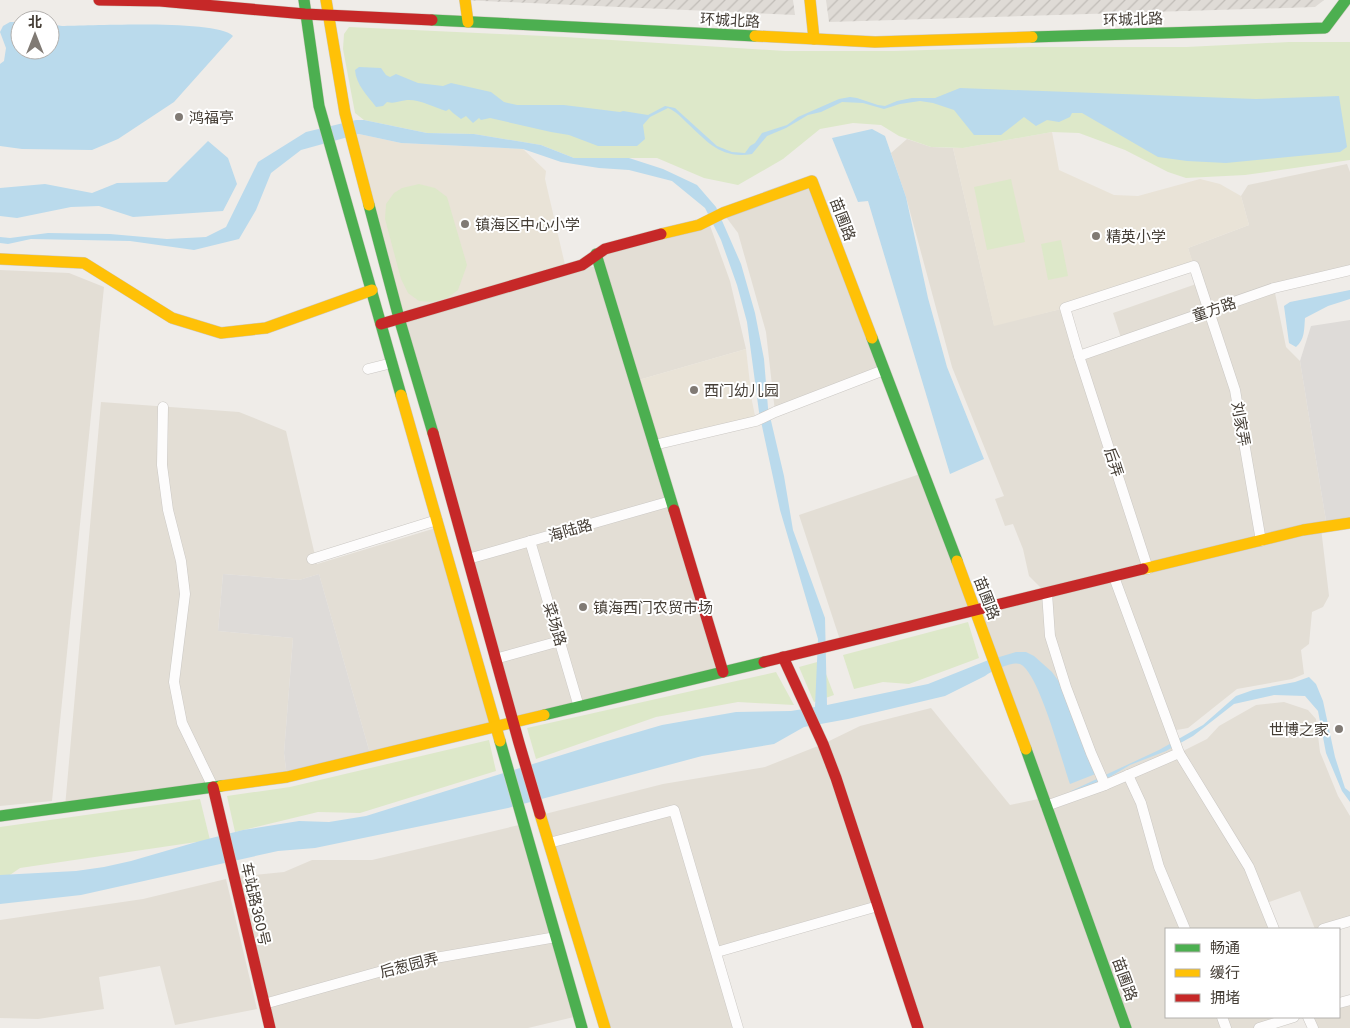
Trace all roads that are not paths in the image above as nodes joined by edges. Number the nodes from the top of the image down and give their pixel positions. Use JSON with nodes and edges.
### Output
{"nodes":[{"id":1,"x":98,"y":0,"type":"edge"},
{"id":2,"x":304,"y":0,"type":"edge"},
{"id":3,"x":326,"y":0,"type":"edge"},
{"id":4,"x":465,"y":0,"type":"edge"},
{"id":5,"x":810,"y":0,"type":"edge"},
{"id":6,"x":1346,"y":0,"type":"edge"},
{"id":7,"x":305,"y":14,"type":"junction"},
{"id":8,"x":327,"y":15,"type":"junction"},
{"id":9,"x":468,"y":22,"type":"junction"},
{"id":10,"x":814,"y":39,"type":"junction"},
{"id":11,"x":596,"y":254,"type":"junction"},
{"id":12,"x":0,"y":259,"type":"edge"},
{"id":13,"x":1350,"y":270,"type":"edge"},
{"id":14,"x":372,"y":290,"type":"junction"},
{"id":15,"x":1209,"y":310,"type":"junction"},
{"id":16,"x":399,"y":318,"type":"junction"},
{"id":17,"x":381,"y":324,"type":"junction"},
{"id":18,"x":1079,"y":356,"type":"junction"},
{"id":19,"x":392,"y":363,"type":"junction"},
{"id":20,"x":368,"y":369,"type":"dead end"},
{"id":21,"x":884,"y":370,"type":"junction"},
{"id":22,"x":163,"y":406,"type":"dead end"},
{"id":23,"x":654,"y":446,"type":"junction"},
{"id":24,"x":671,"y":501,"type":"junction"},
{"id":25,"x":437,"y":520,"type":"junction"},
{"id":26,"x":1350,"y":523,"type":"edge"},
{"id":27,"x":530,"y":541,"type":"junction"},
{"id":28,"x":1261,"y":541,"type":"junction"},
{"id":29,"x":312,"y":559,"type":"dead end"},
{"id":30,"x":468,"y":559,"type":"junction"},
{"id":31,"x":1148,"y":568,"type":"junction"},
{"id":32,"x":1114,"y":577,"type":"junction"},
{"id":33,"x":1047,"y":593,"type":"junction"},
{"id":34,"x":975,"y":610,"type":"junction"},
{"id":35,"x":560,"y":641,"type":"junction"},
{"id":36,"x":783,"y":658,"type":"junction"},
{"id":37,"x":495,"y":660,"type":"junction"},
{"id":38,"x":723,"y":672,"type":"junction"},
{"id":39,"x":579,"y":707,"type":"junction"},
{"id":40,"x":514,"y":722,"type":"junction"},
{"id":41,"x":496,"y":727,"type":"junction"},
{"id":42,"x":1179,"y":753,"type":"junction"},
{"id":43,"x":1128,"y":775,"type":"junction"},
{"id":44,"x":1105,"y":785,"type":"junction"},
{"id":45,"x":213,"y":787,"type":"junction"},
{"id":46,"x":1046,"y":806,"type":"junction"},
{"id":47,"x":0,"y":816,"type":"edge"},
{"id":48,"x":549,"y":843,"type":"junction"},
{"id":49,"x":878,"y":906,"type":"junction"},
{"id":50,"x":1350,"y":921,"type":"edge"},
{"id":51,"x":1185,"y":928,"type":"edge"},
{"id":52,"x":1274,"y":928,"type":"edge"},
{"id":53,"x":1326,"y":928,"type":"edge"},
{"id":54,"x":556,"y":937,"type":"junction"},
{"id":55,"x":716,"y":952,"type":"junction"},
{"id":56,"x":264,"y":1004,"type":"junction"},
{"id":57,"x":1291,"y":1018,"type":"edge"},
{"id":58,"x":270,"y":1028,"type":"edge"},
{"id":59,"x":582,"y":1028,"type":"edge"},
{"id":60,"x":605,"y":1028,"type":"edge"},
{"id":61,"x":738,"y":1028,"type":"edge"},
{"id":62,"x":918,"y":1028,"type":"edge"},
{"id":63,"x":1126,"y":1028,"type":"edge"},
{"id":64,"x":1258,"y":1028,"type":"edge"}],
"edges":[{"from":1,"to":7,"type":"street","name":"环城北路"},
{"from":2,"to":7,"type":"street"},
{"from":3,"to":8,"type":"street"},
{"from":4,"to":9,"type":"street"},
{"from":5,"to":10,"type":"street"},
{"from":6,"to":10,"type":"street","name":"环城北路"},
{"from":7,"to":8,"type":"street","name":"环城北路"},
{"from":7,"to":14,"type":"street"},
{"from":8,"to":9,"type":"street","name":"环城北路"},
{"from":8,"to":16,"type":"street"},
{"from":9,"to":10,"type":"street","name":"环城北路"},
{"from":11,"to":16,"type":"street"},
{"from":11,"to":21,"type":"street","name":"苗圃路"},
{"from":11,"to":23,"type":"street"},
{"from":12,"to":14,"type":"street"},
{"from":13,"to":15,"type":"street","name":"童方路"},
{"from":14,"to":17,"type":"street"},
{"from":15,"to":18,"type":"street","name":"童方路"},
{"from":15,"to":18,"type":"street","name":"刘家弄"},
{"from":15,"to":28,"type":"street","name":"刘家弄"},
{"from":16,"to":17,"type":"street"},
{"from":16,"to":30,"type":"street"},
{"from":17,"to":19,"type":"street"},
{"from":18,"to":31,"type":"street","name":"后弄"},
{"from":19,"to":20,"type":"street"},
{"from":19,"to":25,"type":"street"},
{"from":21,"to":23,"type":"street"},
{"from":21,"to":34,"type":"street","name":"苗圃路"},
{"from":22,"to":45,"type":"street"},
{"from":23,"to":24,"type":"street"},
{"from":24,"to":27,"type":"street","name":"海陆路"},
{"from":24,"to":38,"type":"street"},
{"from":25,"to":29,"type":"street"},
{"from":25,"to":41,"type":"street"},
{"from":26,"to":28,"type":"street"},
{"from":27,"to":30,"type":"street","name":"海陆路"},
{"from":27,"to":35,"type":"street","name":"菜场路"},
{"from":28,"to":31,"type":"street"},
{"from":30,"to":37,"type":"street"},
{"from":31,"to":32,"type":"street"},
{"from":32,"to":33,"type":"street"},
{"from":32,"to":42,"type":"street"},
{"from":33,"to":34,"type":"street"},
{"from":33,"to":44,"type":"street"},
{"from":34,"to":36,"type":"street"},
{"from":34,"to":46,"type":"street","name":"苗圃路"},
{"from":35,"to":37,"type":"street"},
{"from":35,"to":39,"type":"street","name":"菜场路"},
{"from":36,"to":38,"type":"street"},
{"from":36,"to":49,"type":"street"},
{"from":37,"to":40,"type":"street"},
{"from":38,"to":39,"type":"street"},
{"from":39,"to":40,"type":"street"},
{"from":40,"to":41,"type":"street"},
{"from":40,"to":48,"type":"street"},
{"from":41,"to":45,"type":"street"},
{"from":41,"to":54,"type":"street"},
{"from":42,"to":43,"type":"street"},
{"from":42,"to":52,"type":"street"},
{"from":43,"to":44,"type":"street"},
{"from":43,"to":51,"type":"street"},
{"from":44,"to":46,"type":"street"},
{"from":45,"to":47,"type":"street"},
{"from":45,"to":56,"type":"street","name":"车站路360号"},
{"from":46,"to":63,"type":"street","name":"苗圃路"},
{"from":48,"to":55,"type":"street"},
{"from":48,"to":60,"type":"street"},
{"from":49,"to":55,"type":"street"},
{"from":49,"to":62,"type":"street"},
{"from":50,"to":53,"type":"street"},
{"from":54,"to":56,"type":"street","name":"后葱园弄"},
{"from":54,"to":59,"type":"street"},
{"from":55,"to":61,"type":"street"},
{"from":56,"to":58,"type":"street","name":"车站路360号"},
{"from":57,"to":64,"type":"street"}]}
